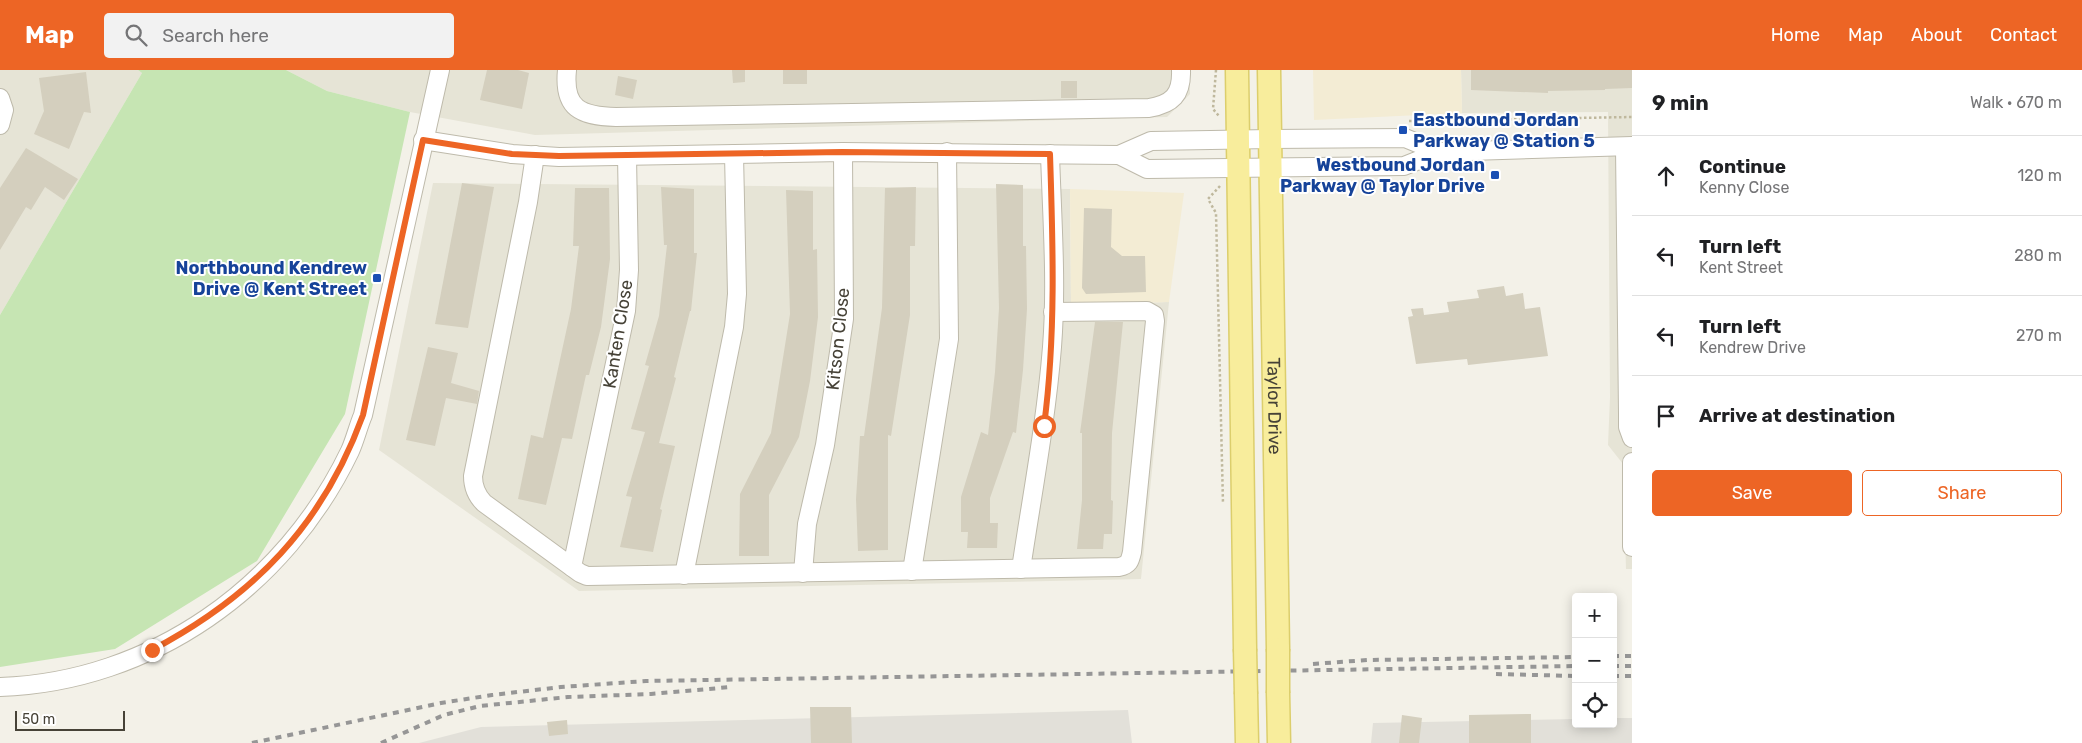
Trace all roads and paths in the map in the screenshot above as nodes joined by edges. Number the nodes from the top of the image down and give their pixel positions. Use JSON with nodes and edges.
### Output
{"nodes":[{"id":1,"x":440,"y":70,"type":"edge"},
{"id":2,"x":567,"y":70,"type":"edge"},
{"id":3,"x":1182,"y":70,"type":"edge"},
{"id":4,"x":1216,"y":70,"type":"edge"},
{"id":5,"x":1237,"y":70,"type":"edge"},
{"id":6,"x":1269,"y":70,"type":"edge"},
{"id":7,"x":0,"y":98,"type":"edge"},
{"id":8,"x":1632,"y":116,"type":"edge"},
{"id":9,"x":1221,"y":119,"type":"dead end"},
{"id":10,"x":1404,"y":121,"type":"dead end"},
{"id":11,"x":0,"y":125,"type":"edge"},
{"id":12,"x":423,"y":140,"type":"junction"},
{"id":13,"x":1238,"y":140,"type":"junction"},
{"id":14,"x":1270,"y":140,"type":"junction"},
{"id":15,"x":1629,"y":147,"type":"edge"},
{"id":16,"x":842,"y":152,"type":"junction"},
{"id":17,"x":947,"y":152,"type":"junction"},
{"id":18,"x":1439,"y":152,"type":"junction"},
{"id":19,"x":734,"y":154,"type":"junction"},
{"id":20,"x":1050,"y":154,"type":"junction"},
{"id":21,"x":1119,"y":155,"type":"junction"},
{"id":22,"x":535,"y":156,"type":"junction"},
{"id":23,"x":627,"y":156,"type":"junction"},
{"id":24,"x":1238,"y":168,"type":"junction"},
{"id":25,"x":1270,"y":168,"type":"junction"},
{"id":26,"x":1220,"y":185,"type":"dead end"},
{"id":27,"x":1629,"y":263,"type":"edge"},
{"id":28,"x":1053,"y":312,"type":"junction"},
{"id":29,"x":1632,"y":438,"type":"edge"},
{"id":30,"x":1632,"y":462,"type":"edge"},
{"id":31,"x":1223,"y":505,"type":"dead end"},
{"id":32,"x":1632,"y":547,"type":"edge"},
{"id":33,"x":572,"y":567,"type":"junction"},
{"id":34,"x":1020,"y":569,"type":"junction"},
{"id":35,"x":912,"y":571,"type":"junction"},
{"id":36,"x":802,"y":573,"type":"junction"},
{"id":37,"x":684,"y":575,"type":"junction"},
{"id":38,"x":0,"y":687,"type":"edge"},
{"id":39,"x":1247,"y":743,"type":"edge"},
{"id":40,"x":1279,"y":743,"type":"edge"}],
"edges":[{"from":1,"to":12,"type":"street"},
{"from":2,"to":3,"type":"street"},
{"from":4,"to":9,"type":"path"},
{"from":5,"to":13,"type":"main road","name":"Taylor Drive"},
{"from":6,"to":14,"type":"main road","name":"Taylor Drive"},
{"from":7,"to":11,"type":"street"},
{"from":8,"to":10,"type":"path"},
{"from":12,"to":22,"type":"street"},
{"from":12,"to":38,"type":"street"},
{"from":13,"to":14,"type":"street"},
{"from":13,"to":21,"type":"street"},
{"from":13,"to":24,"type":"main road","name":"Taylor Drive"},
{"from":14,"to":18,"type":"street"},
{"from":14,"to":25,"type":"main road","name":"Taylor Drive"},
{"from":15,"to":18,"type":"street"},
{"from":15,"to":27,"type":"street"},
{"from":16,"to":17,"type":"street"},
{"from":16,"to":19,"type":"street"},
{"from":16,"to":36,"type":"street","name":"Kitson Close"},
{"from":17,"to":20,"type":"street"},
{"from":17,"to":35,"type":"street"},
{"from":18,"to":25,"type":"street"},
{"from":19,"to":23,"type":"street"},
{"from":19,"to":37,"type":"street"},
{"from":20,"to":21,"type":"street"},
{"from":20,"to":28,"type":"street"},
{"from":21,"to":24,"type":"street"},
{"from":22,"to":23,"type":"street"},
{"from":22,"to":33,"type":"street"},
{"from":23,"to":33,"type":"street","name":"Kanten Close"},
{"from":24,"to":25,"type":"street"},
{"from":24,"to":39,"type":"main road","name":"Taylor Drive","bridge":true},
{"from":25,"to":40,"type":"main road","name":"Taylor Drive","bridge":true},
{"from":26,"to":31,"type":"path"},
{"from":27,"to":29,"type":"street"},
{"from":28,"to":34,"type":"street"},
{"from":28,"to":34,"type":"street"},
{"from":30,"to":32,"type":"street"},
{"from":33,"to":37,"type":"street"},
{"from":34,"to":35,"type":"street"},
{"from":35,"to":36,"type":"street"},
{"from":36,"to":37,"type":"street"}]}
